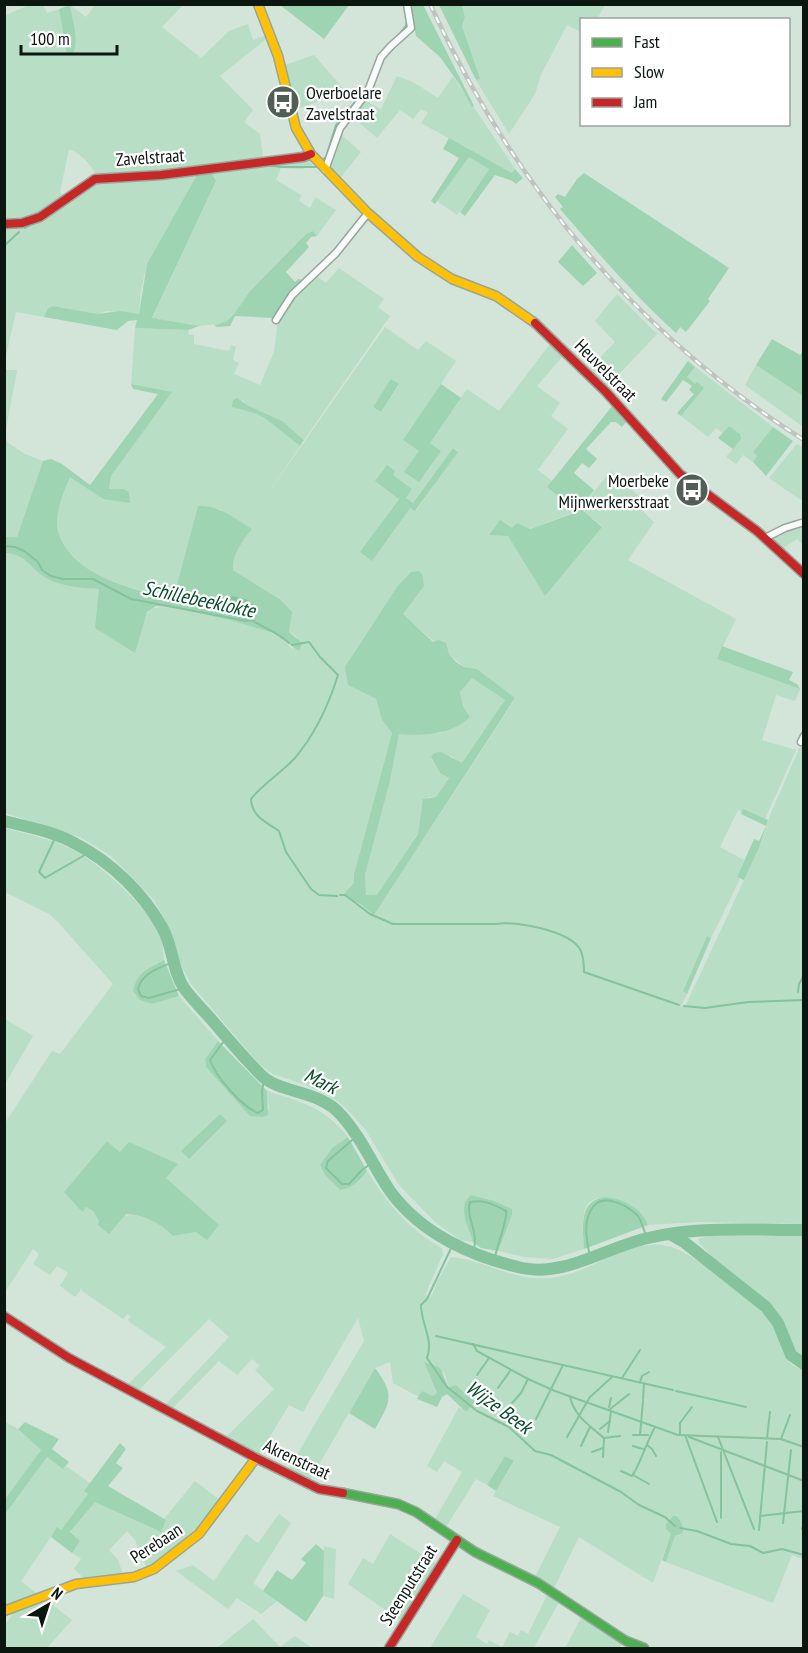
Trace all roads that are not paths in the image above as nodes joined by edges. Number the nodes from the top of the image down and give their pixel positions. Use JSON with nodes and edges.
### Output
{"nodes":[{"id":1,"x":258,"y":4,"type":"edge"},
{"id":2,"x":407,"y":4,"type":"edge"},
{"id":3,"x":311,"y":154,"type":"junction"},
{"id":4,"x":322,"y":167,"type":"junction"},
{"id":5,"x":368,"y":213,"type":"junction"},
{"id":6,"x":4,"y":224,"type":"edge"},
{"id":7,"x":276,"y":320,"type":"dead end"},
{"id":8,"x":801,"y":523,"type":"dead end"},
{"id":9,"x":765,"y":538,"type":"junction"},
{"id":10,"x":804,"y":574,"type":"edge"},
{"id":11,"x":4,"y":1316,"type":"edge"},
{"id":12,"x":256,"y":1458,"type":"junction"},
{"id":13,"x":457,"y":1540,"type":"junction"},
{"id":14,"x":4,"y":1611,"type":"edge"},
{"id":15,"x":389,"y":1648,"type":"edge"},
{"id":16,"x":644,"y":1648,"type":"edge"}],
"edges":[{"from":1,"to":3,"type":"street","name":"Heuvelstraat"},
{"from":2,"to":4,"type":"street"},
{"from":3,"to":4,"type":"street","name":"Heuvelstraat"},
{"from":3,"to":6,"type":"street","name":"Zavelstraat"},
{"from":4,"to":5,"type":"street","name":"Heuvelstraat"},
{"from":5,"to":7,"type":"street"},
{"from":5,"to":9,"type":"street","name":"Heuvelstraat"},
{"from":8,"to":9,"type":"street"},
{"from":9,"to":10,"type":"street","name":"Heuvelstraat"},
{"from":11,"to":12,"type":"street","name":"Akrenstraat"},
{"from":12,"to":13,"type":"street","name":"Akrenstraat"},
{"from":12,"to":14,"type":"street","name":"Perebaan"},
{"from":13,"to":15,"type":"street","name":"Steenputstraat"},
{"from":13,"to":16,"type":"street","name":"Akrenstraat"}]}
